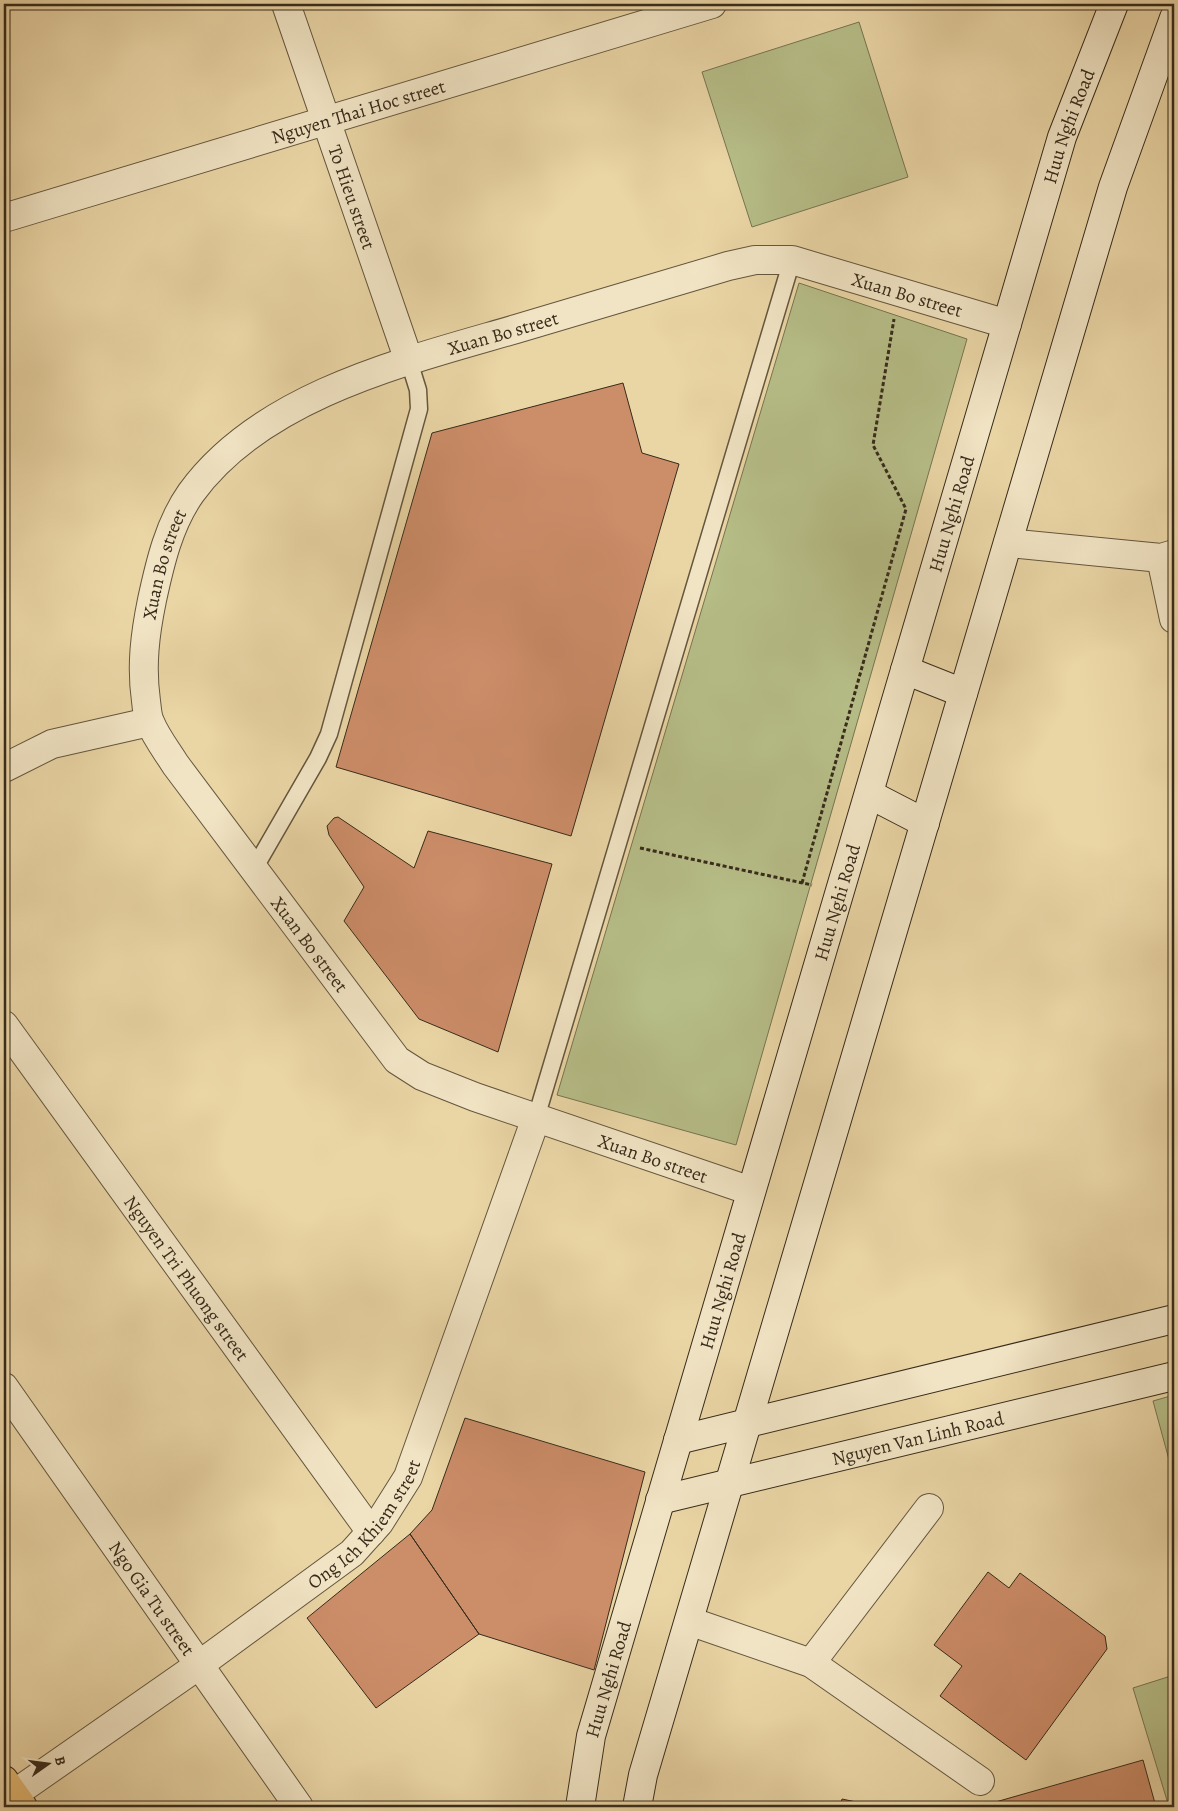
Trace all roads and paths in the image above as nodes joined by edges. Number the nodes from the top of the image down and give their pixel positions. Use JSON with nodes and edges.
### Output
{"nodes":[{"id":1,"x":286,"y":4,"type":"edge"},
{"id":2,"x":712,"y":4,"type":"edge"},
{"id":3,"x":1114,"y":4,"type":"edge"},
{"id":4,"x":1174,"y":18,"type":"edge"},
{"id":5,"x":324,"y":119,"type":"junction"},
{"id":6,"x":4,"y":218,"type":"edge"},
{"id":7,"x":792,"y":260,"type":"junction"},
{"id":8,"x":898,"y":291,"type":"junction"},
{"id":9,"x":1007,"y":324,"type":"junction"},
{"id":10,"x":409,"y":360,"type":"junction"},
{"id":11,"x":1008,"y":543,"type":"junction"},
{"id":12,"x":1168,"y":556,"type":"edge"},
{"id":13,"x":1174,"y":619,"type":"edge"},
{"id":14,"x":905,"y":670,"type":"junction"},
{"id":15,"x":963,"y":693,"type":"junction"},
{"id":16,"x":149,"y":722,"type":"junction"},
{"id":17,"x":4,"y":768,"type":"edge"},
{"id":18,"x":869,"y":794,"type":"junction"},
{"id":19,"x":925,"y":823,"type":"junction"},
{"id":20,"x":618,"y":843,"type":"junction"},
{"id":21,"x":254,"y":869,"type":"junction"},
{"id":22,"x":802,"y":883,"type":"junction"},
{"id":23,"x":840,"y":891,"type":"junction"},
{"id":24,"x":4,"y":1025,"type":"edge"},
{"id":25,"x":536,"y":1118,"type":"junction"},
{"id":26,"x":751,"y":1191,"type":"junction"},
{"id":27,"x":1174,"y":1319,"type":"edge"},
{"id":28,"x":1174,"y":1376,"type":"edge"},
{"id":29,"x":4,"y":1387,"type":"edge"},
{"id":30,"x":747,"y":1423,"type":"junction"},
{"id":31,"x":678,"y":1440,"type":"junction"},
{"id":32,"x":729,"y":1484,"type":"junction"},
{"id":33,"x":660,"y":1500,"type":"junction"},
{"id":34,"x":929,"y":1508,"type":"dead end"},
{"id":35,"x":371,"y":1532,"type":"junction"},
{"id":36,"x":689,"y":1621,"type":"junction"},
{"id":37,"x":811,"y":1663,"type":"junction"},
{"id":38,"x":199,"y":1665,"type":"junction"},
{"id":39,"x":980,"y":1781,"type":"dead end"},
{"id":40,"x":13,"y":1794,"type":"edge"},
{"id":41,"x":299,"y":1807,"type":"edge"},
{"id":42,"x":580,"y":1807,"type":"edge"},
{"id":43,"x":637,"y":1807,"type":"edge"}],
"edges":[{"from":1,"to":5,"type":"street","name":"To Hieu street"},
{"from":2,"to":5,"type":"street","name":"Nguyen Thai Hoc street"},
{"from":3,"to":9,"type":"street","name":"Huu Nghi Road"},
{"from":4,"to":11,"type":"street"},
{"from":5,"to":6,"type":"street","name":"Nguyen Thai Hoc street"},
{"from":5,"to":10,"type":"street","name":"To Hieu street"},
{"from":7,"to":8,"type":"street","name":"Xuan Bo street"},
{"from":7,"to":10,"type":"street","name":"Xuan Bo street"},
{"from":7,"to":20,"type":"lane"},
{"from":8,"to":9,"type":"street","name":"Xuan Bo street"},
{"from":8,"to":22,"type":"path"},
{"from":9,"to":14,"type":"street","name":"Huu Nghi Road"},
{"from":10,"to":16,"type":"street","name":"Xuan Bo street"},
{"from":10,"to":21,"type":"lane"},
{"from":11,"to":12,"type":"street"},
{"from":11,"to":15,"type":"street"},
{"from":12,"to":13,"type":"street"},
{"from":14,"to":15,"type":"street"},
{"from":14,"to":18,"type":"street","name":"Huu Nghi Road"},
{"from":15,"to":19,"type":"street"},
{"from":16,"to":17,"type":"street"},
{"from":16,"to":21,"type":"street","name":"Xuan Bo street"},
{"from":18,"to":19,"type":"street"},
{"from":18,"to":23,"type":"street","name":"Huu Nghi Road"},
{"from":19,"to":30,"type":"street"},
{"from":20,"to":22,"type":"path"},
{"from":20,"to":25,"type":"lane"},
{"from":21,"to":25,"type":"street","name":"Xuan Bo street"},
{"from":22,"to":23,"type":"path"},
{"from":23,"to":26,"type":"street","name":"Huu Nghi Road"},
{"from":24,"to":35,"type":"street","name":"Nguyen Tri Phuong street"},
{"from":25,"to":26,"type":"street","name":"Xuan Bo street"},
{"from":25,"to":35,"type":"street","name":"Ong Ich Khiem street"},
{"from":26,"to":31,"type":"street","name":"Huu Nghi Road"},
{"from":27,"to":30,"type":"street"},
{"from":28,"to":32,"type":"street","name":"Nguyen Van Linh Road"},
{"from":29,"to":38,"type":"street","name":"Ngo Gia Tu street"},
{"from":30,"to":31,"type":"street"},
{"from":30,"to":32,"type":"street"},
{"from":31,"to":33,"type":"street","name":"Huu Nghi Road"},
{"from":32,"to":33,"type":"street","name":"Nguyen Van Linh Road"},
{"from":32,"to":36,"type":"street"},
{"from":33,"to":42,"type":"street","name":"Huu Nghi Road"},
{"from":34,"to":37,"type":"street"},
{"from":35,"to":38,"type":"street","name":"Ong Ich Khiem street"},
{"from":36,"to":37,"type":"street"},
{"from":36,"to":43,"type":"street"},
{"from":37,"to":39,"type":"street"},
{"from":38,"to":40,"type":"street","name":"Ong Ich Khiem street"},
{"from":38,"to":41,"type":"street","name":"Ngo Gia Tu street"}]}
